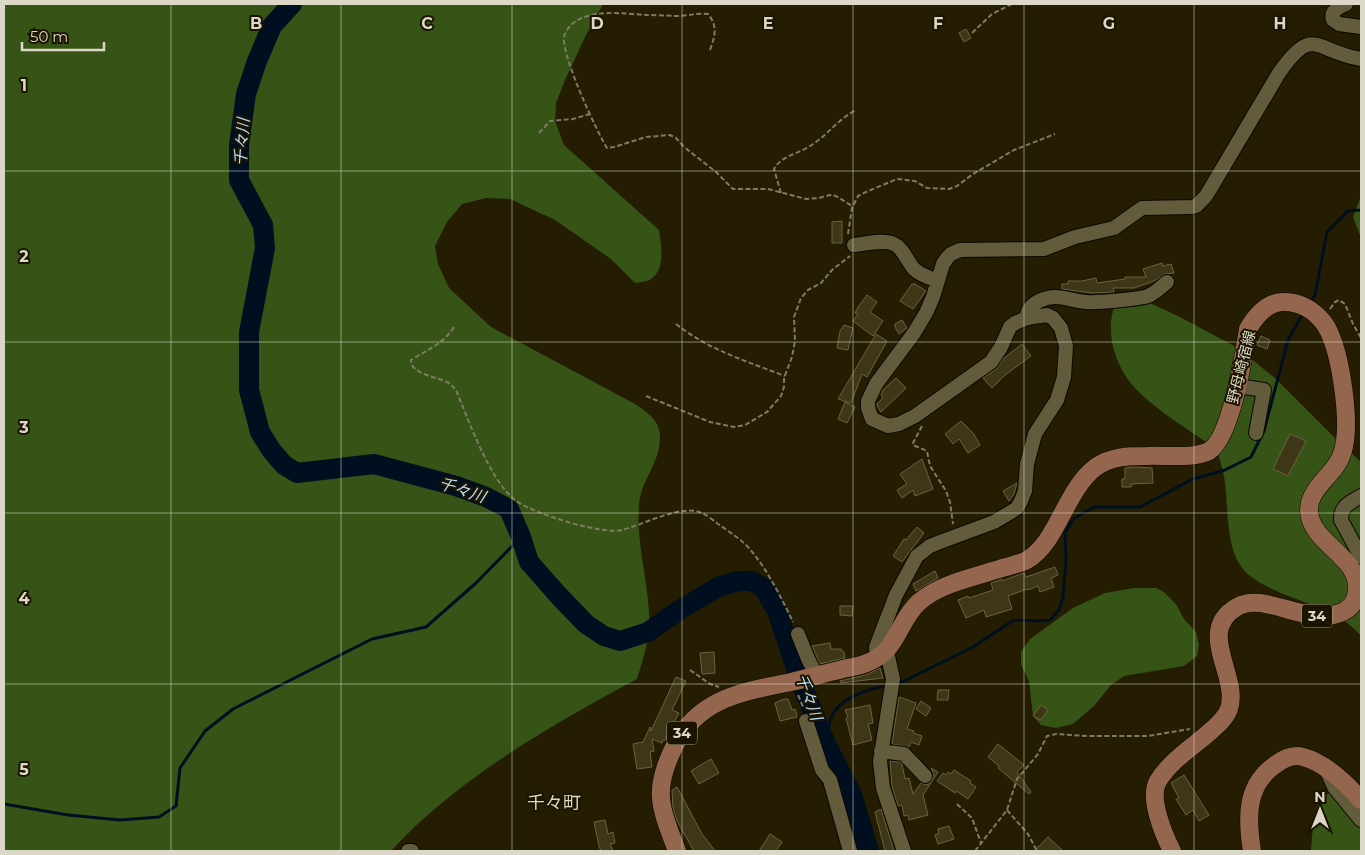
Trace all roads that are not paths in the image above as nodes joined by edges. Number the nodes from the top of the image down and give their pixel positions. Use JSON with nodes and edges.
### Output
{"nodes":[{"id":1,"x":1346,"y":4,"type":"edge"},
{"id":2,"x":1361,"y":27,"type":"edge"},
{"id":3,"x":1361,"y":59,"type":"edge"},
{"id":4,"x":854,"y":245,"type":"road end"},
{"id":5,"x":938,"y":281,"type":"junction"},
{"id":6,"x":1167,"y":282,"type":"dead end"},
{"id":7,"x":1027,"y":318,"type":"junction"},
{"id":8,"x":900,"y":352,"type":"junction"},
{"id":9,"x":865,"y":386,"type":"dead end"},
{"id":10,"x":1238,"y":386,"type":"junction"},
{"id":11,"x":1256,"y":433,"type":"dead end"},
{"id":12,"x":1361,"y":496,"type":"edge"},
{"id":13,"x":1361,"y":557,"type":"edge"},
{"id":14,"x":1359,"y":583,"type":"edge"},
{"id":15,"x":798,"y":634,"type":"road end"},
{"id":16,"x":882,"y":655,"type":"junction"},
{"id":17,"x":816,"y":676,"type":"junction"},
{"id":18,"x":806,"y":721,"type":"road end"},
{"id":19,"x":881,"y":751,"type":"junction"},
{"id":20,"x":1326,"y":769,"type":"junction"},
{"id":21,"x":925,"y":776,"type":"dead end"},
{"id":22,"x":1361,"y":800,"type":"edge"},
{"id":23,"x":1361,"y":820,"type":"edge"},
{"id":24,"x":408,"y":851,"type":"edge"},
{"id":25,"x":412,"y":851,"type":"edge"},
{"id":26,"x":677,"y":851,"type":"edge"},
{"id":27,"x":850,"y":851,"type":"edge"},
{"id":28,"x":904,"y":851,"type":"edge"},
{"id":29,"x":1172,"y":851,"type":"edge"},
{"id":30,"x":1252,"y":851,"type":"edge"}],
"edges":[{"from":1,"to":2,"type":"street"},
{"from":3,"to":5,"type":"street"},
{"from":4,"to":5,"type":"street"},
{"from":5,"to":8,"type":"street"},
{"from":6,"to":7,"type":"street"},
{"from":7,"to":8,"type":"street"},
{"from":7,"to":16,"type":"street"},
{"from":8,"to":9,"type":"street"},
{"from":10,"to":11,"type":"street"},
{"from":10,"to":14,"type":"main road","name":"野母崎宿線","number":"34"},
{"from":10,"to":16,"type":"main road","name":"野母崎宿線"},
{"from":12,"to":13,"type":"street"},
{"from":14,"to":29,"type":"main road","number":"34"},
{"from":15,"to":17,"type":"street"},
{"from":16,"to":17,"type":"main road","number":"34"},
{"from":16,"to":19,"type":"street"},
{"from":17,"to":26,"type":"main road","number":"34"},
{"from":18,"to":27,"type":"street"},
{"from":19,"to":21,"type":"street"},
{"from":19,"to":28,"type":"street"},
{"from":20,"to":22,"type":"main road"},
{"from":20,"to":23,"type":"street"},
{"from":20,"to":30,"type":"main road"},
{"from":24,"to":25,"type":"street"}]}
